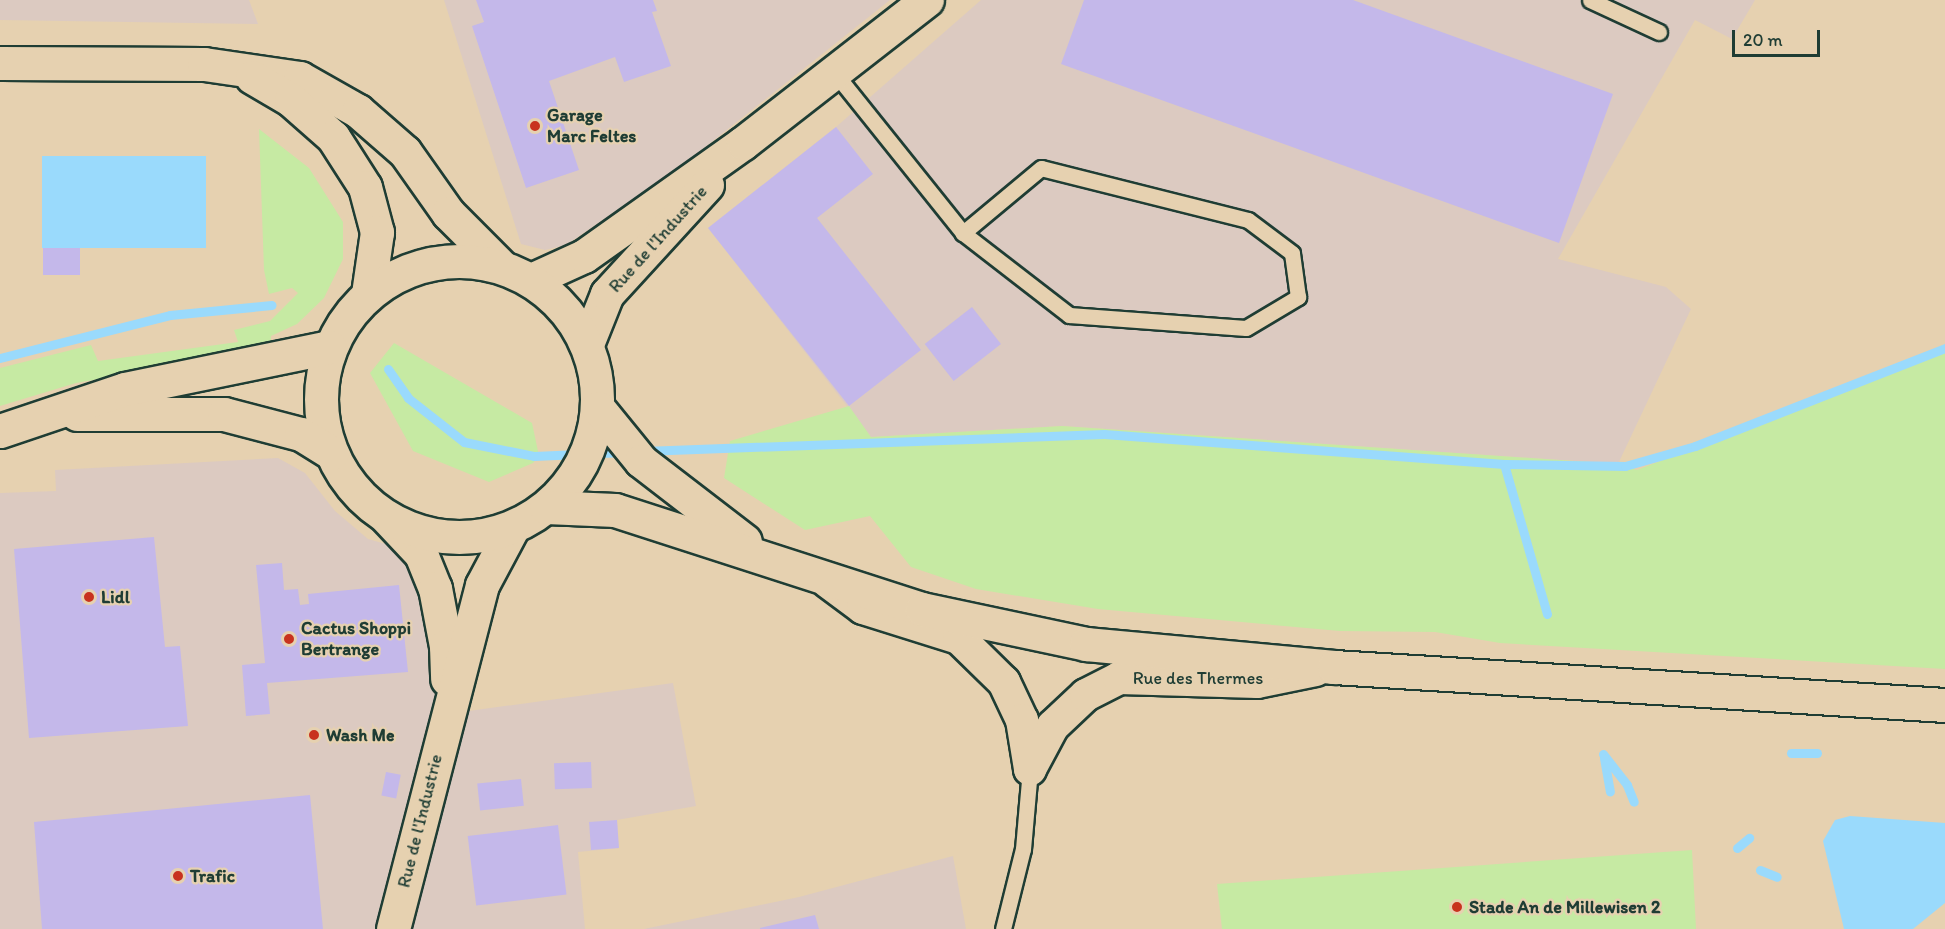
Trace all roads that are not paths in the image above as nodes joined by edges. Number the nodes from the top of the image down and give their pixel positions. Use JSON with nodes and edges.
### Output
{"nodes":[{"id":1,"x":927,"y":0,"type":"edge"},
{"id":2,"x":1590,"y":0,"type":"edge"},
{"id":3,"x":1659,"y":32,"type":"dead end"},
{"id":4,"x":0,"y":63,"type":"edge"},
{"id":5,"x":235,"y":68,"type":"junction"},
{"id":6,"x":834,"y":72,"type":"junction"},
{"id":7,"x":744,"y":143,"type":"junction"},
{"id":8,"x":963,"y":233,"type":"junction"},
{"id":9,"x":500,"y":265,"type":"junction"},
{"id":10,"x":531,"y":280,"type":"junction"},
{"id":11,"x":368,"y":294,"type":"junction"},
{"id":12,"x":587,"y":344,"type":"junction"},
{"id":13,"x":330,"y":347,"type":"junction"},
{"id":14,"x":598,"y":408,"type":"junction"},
{"id":15,"x":39,"y":414,"type":"junction"},
{"id":16,"x":0,"y":431,"type":"edge"},
{"id":17,"x":331,"y":453,"type":"junction"},
{"id":18,"x":546,"y":507,"type":"junction"},
{"id":19,"x":387,"y":518,"type":"junction"},
{"id":20,"x":513,"y":527,"type":"junction"},
{"id":21,"x":768,"y":558,"type":"junction"},
{"id":22,"x":820,"y":577,"type":"junction"},
{"id":23,"x":1334,"y":667,"type":"junction"},
{"id":24,"x":1945,"y":705,"type":"edge"},
{"id":25,"x":447,"y":714,"type":"junction"},
{"id":26,"x":1030,"y":769,"type":"junction"},
{"id":27,"x":393,"y":929,"type":"edge"},
{"id":28,"x":1003,"y":929,"type":"edge"}],
"edges":[{"from":1,"to":6,"type":"main road","name":"Rue de l'Industrie"},
{"from":2,"to":3,"type":"lane"},
{"from":4,"to":5,"type":"main road"},
{"from":5,"to":9,"type":"main road"},
{"from":5,"to":11,"type":"main road"},
{"from":6,"to":7,"type":"main road","name":"Rue de l'Industrie"},
{"from":6,"to":8,"type":"lane"},
{"from":7,"to":10,"type":"main road","name":"Rue de l'Industrie"},
{"from":7,"to":12,"type":"main road","name":"Rue de l'Industrie"},
{"from":8,"to":8,"type":"lane"},
{"from":9,"to":10,"type":"main road"},
{"from":9,"to":11,"type":"main road"},
{"from":10,"to":12,"type":"main road"},
{"from":11,"to":13,"type":"main road"},
{"from":12,"to":14,"type":"main road"},
{"from":13,"to":15,"type":"main road"},
{"from":13,"to":17,"type":"main road"},
{"from":14,"to":18,"type":"main road"},
{"from":14,"to":21,"type":"main road"},
{"from":15,"to":16,"type":"main road"},
{"from":15,"to":17,"type":"main road"},
{"from":17,"to":19,"type":"main road"},
{"from":18,"to":20,"type":"main road"},
{"from":18,"to":21,"type":"main road"},
{"from":19,"to":20,"type":"main road"},
{"from":19,"to":25,"type":"main road","name":"Rue de l'Industrie"},
{"from":20,"to":25,"type":"main road","name":"Rue de l'Industrie"},
{"from":21,"to":22,"type":"main road"},
{"from":22,"to":23,"type":"main road"},
{"from":22,"to":26,"type":"street","name":"Rue des Thermes"},
{"from":23,"to":24,"type":"main road"},
{"from":23,"to":26,"type":"street","name":"Rue des Thermes"},
{"from":25,"to":27,"type":"main road","name":"Rue de l'Industrie"},
{"from":26,"to":28,"type":"lane","name":"Rue des Thermes"}]}
